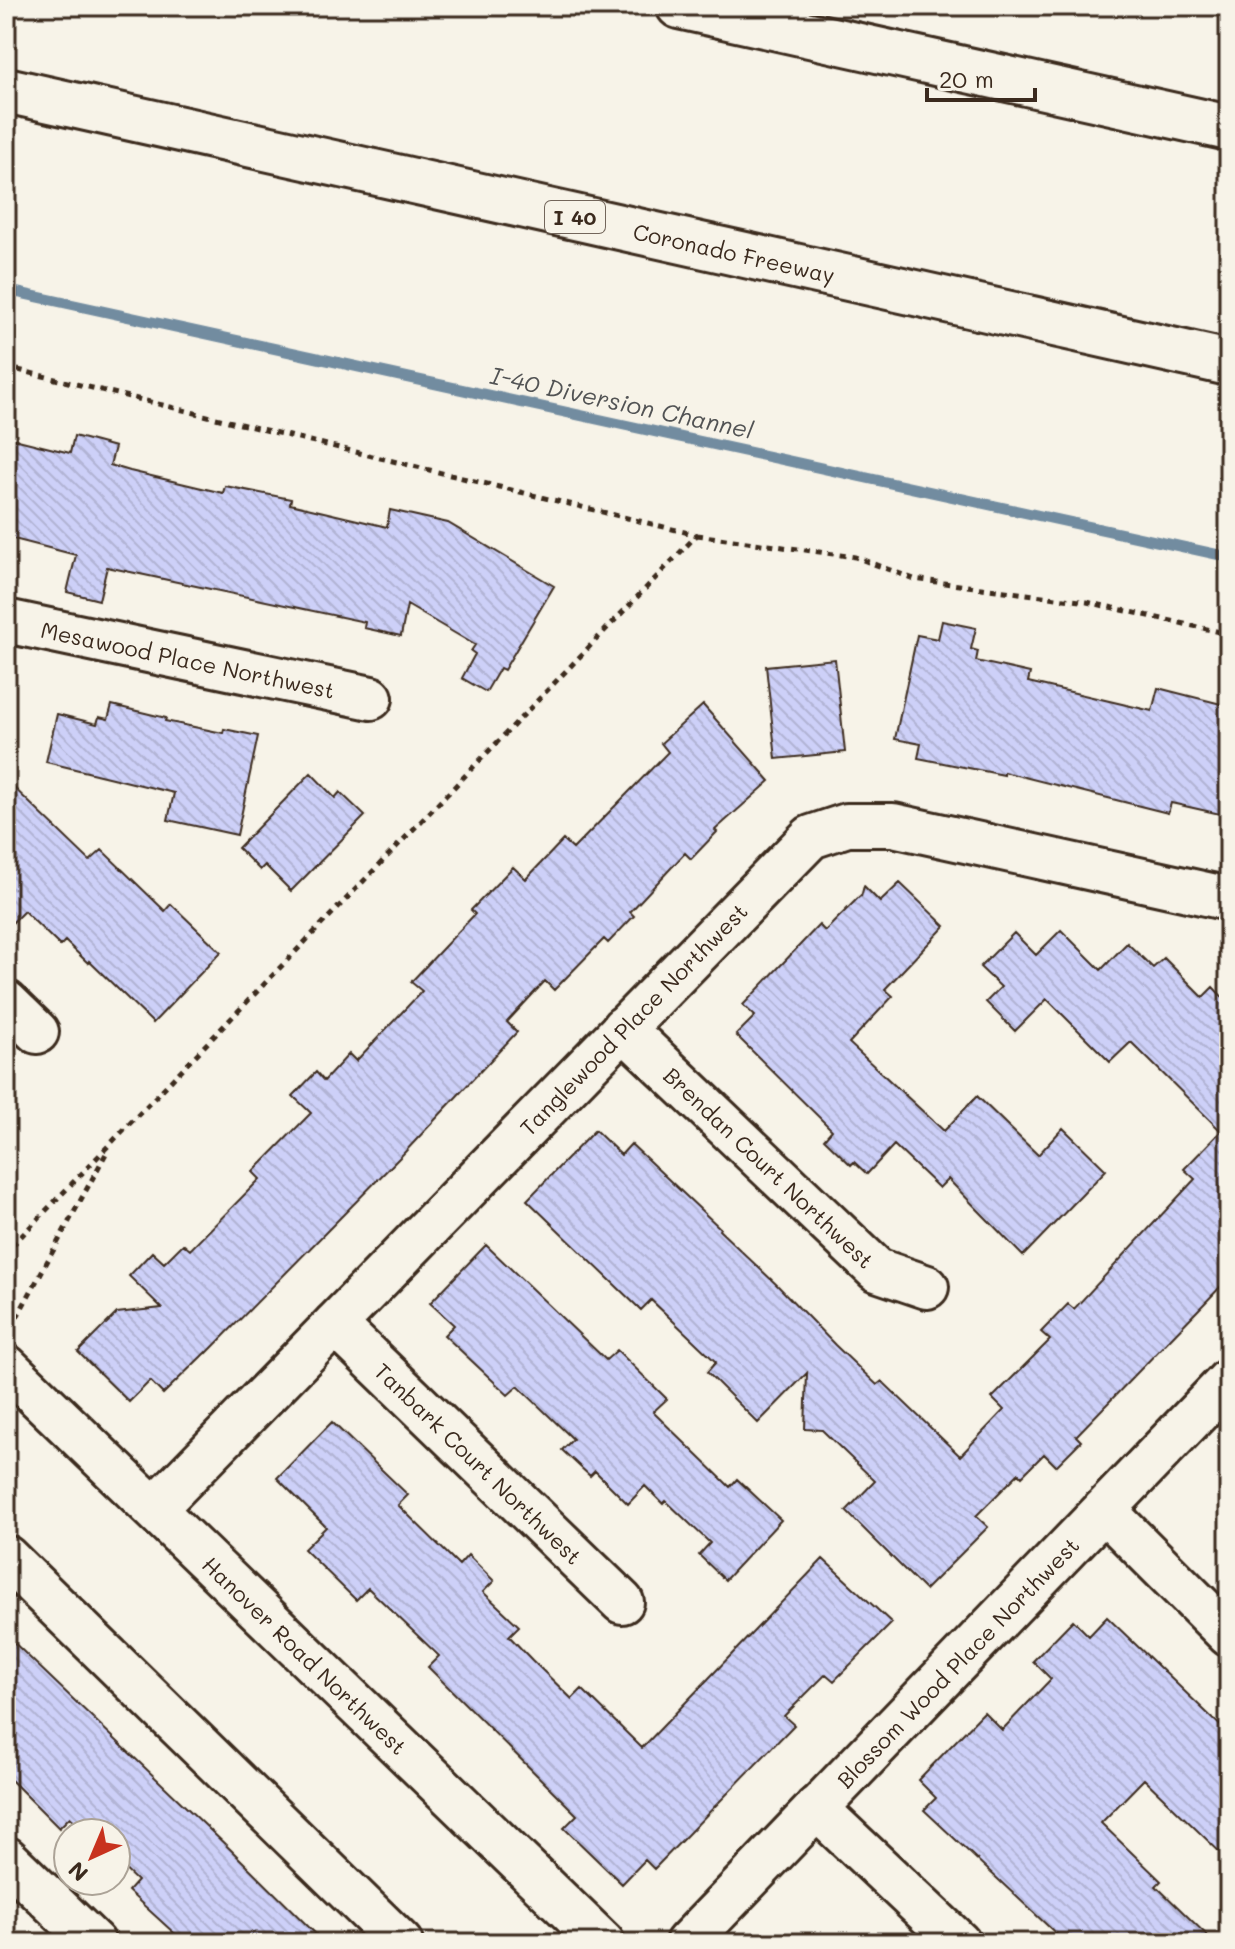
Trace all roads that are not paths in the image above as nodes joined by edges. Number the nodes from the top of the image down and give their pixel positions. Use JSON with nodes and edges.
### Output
{"nodes":[{"id":1,"x":679,"y":6,"type":"edge"},
{"id":2,"x":6,"y":90,"type":"edge"},
{"id":3,"x":1229,"y":128,"type":"edge"},
{"id":4,"x":1144,"y":344,"type":"junction"},
{"id":5,"x":1229,"y":363,"type":"edge"},
{"id":6,"x":1229,"y":375,"type":"edge"},
{"id":7,"x":6,"y":621,"type":"edge"},
{"id":8,"x":371,"y":698,"type":"dead end"},
{"id":9,"x":1229,"y":899,"type":"edge"},
{"id":10,"x":6,"y":1002,"type":"edge"},
{"id":11,"x":623,"y":1028,"type":"junction"},
{"id":12,"x":37,"y":1032,"type":"dead end"},
{"id":13,"x":927,"y":1287,"type":"dead end"},
{"id":14,"x":335,"y":1324,"type":"junction"},
{"id":15,"x":6,"y":1366,"type":"edge"},
{"id":16,"x":1229,"y":1380,"type":"edge"},
{"id":17,"x":155,"y":1508,"type":"junction"},
{"id":18,"x":1104,"y":1510,"type":"junction"},
{"id":19,"x":6,"y":1557,"type":"edge"},
{"id":20,"x":622,"y":1602,"type":"dead end"},
{"id":21,"x":1229,"y":1635,"type":"edge"},
{"id":22,"x":816,"y":1808,"type":"junction"},
{"id":23,"x":6,"y":1858,"type":"edge"},
{"id":24,"x":94,"y":1943,"type":"edge"},
{"id":25,"x":401,"y":1943,"type":"edge"},
{"id":26,"x":603,"y":1943,"type":"edge"},
{"id":27,"x":687,"y":1943,"type":"edge"},
{"id":28,"x":959,"y":1943,"type":"edge"}],
"edges":[{"from":1,"to":3,"type":"highway"},
{"from":2,"to":4,"type":"highway","name":"Coronado Freeway","number":"I 40"},
{"from":4,"to":5,"type":"highway","name":"Coronado Freeway","number":"I 40"},
{"from":4,"to":6,"type":"highway"},
{"from":7,"to":8,"type":"street","name":"Mesawood Place Northwest"},
{"from":9,"to":11,"type":"street","name":"Tanglewood Place Northwest"},
{"from":10,"to":12,"type":"street"},
{"from":11,"to":13,"type":"street","name":"Brendan Court Northwest"},
{"from":11,"to":14,"type":"street","name":"Tanglewood Place Northwest"},
{"from":14,"to":17,"type":"street","name":"Tanglewood Place Northwest"},
{"from":14,"to":20,"type":"street","name":"Tanbark Court Northwest"},
{"from":15,"to":17,"type":"street","name":"Hanover Road Northwest"},
{"from":16,"to":18,"type":"street","name":"Blossom Wood Place Northwest"},
{"from":17,"to":26,"type":"street","name":"Hanover Road Northwest"},
{"from":18,"to":21,"type":"street"},
{"from":18,"to":22,"type":"street","name":"Blossom Wood Place Northwest"},
{"from":19,"to":25,"type":"street"},
{"from":22,"to":27,"type":"street","name":"Blossom Wood Place Northwest"},
{"from":22,"to":28,"type":"street"},
{"from":23,"to":24,"type":"street"}]}
